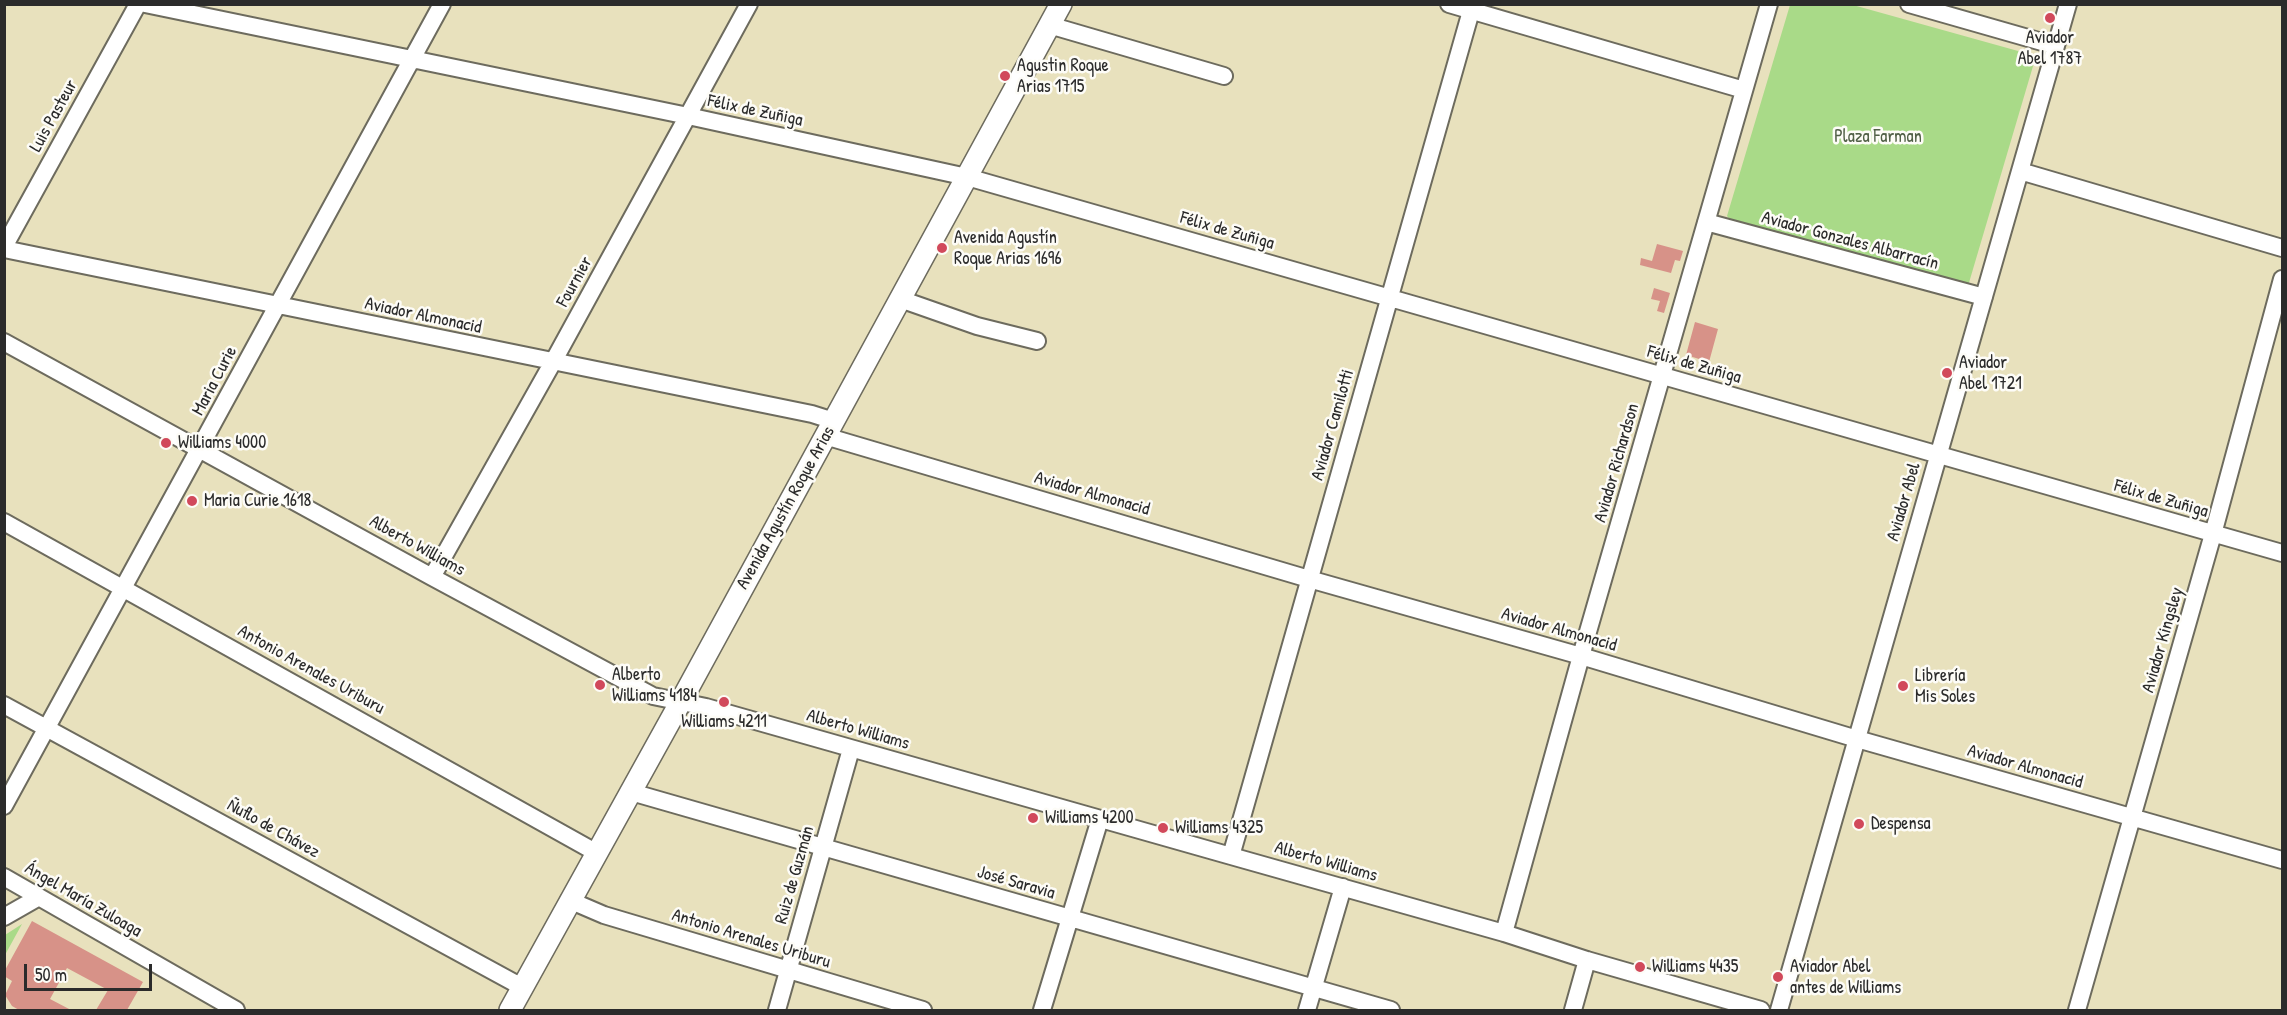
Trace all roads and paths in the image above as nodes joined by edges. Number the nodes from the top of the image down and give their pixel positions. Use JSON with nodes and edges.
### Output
{"nodes":[{"id":1,"x":138,"y":4,"type":"edge"},
{"id":2,"x":146,"y":4,"type":"edge"},
{"id":3,"x":442,"y":4,"type":"edge"},
{"id":4,"x":749,"y":4,"type":"edge"},
{"id":5,"x":1061,"y":4,"type":"edge"},
{"id":6,"x":1449,"y":4,"type":"edge"},
{"id":7,"x":1768,"y":4,"type":"edge"},
{"id":8,"x":1908,"y":4,"type":"edge"},
{"id":9,"x":2068,"y":4,"type":"edge"},
{"id":10,"x":1472,"y":8,"type":"edge"},
{"id":11,"x":1048,"y":25,"type":"junction"},
{"id":12,"x":2056,"y":46,"type":"junction"},
{"id":13,"x":411,"y":60,"type":"junction"},
{"id":14,"x":1224,"y":76,"type":"dead end"},
{"id":15,"x":1744,"y":90,"type":"junction"},
{"id":16,"x":688,"y":116,"type":"junction"},
{"id":17,"x":2020,"y":171,"type":"junction"},
{"id":18,"x":967,"y":177,"type":"junction"},
{"id":19,"x":1706,"y":222,"type":"junction"},
{"id":20,"x":4,"y":248,"type":"edge"},
{"id":21,"x":2283,"y":248,"type":"edge"},
{"id":22,"x":2283,"y":279,"type":"edge"},
{"id":23,"x":1984,"y":297,"type":"junction"},
{"id":24,"x":1390,"y":298,"type":"junction"},
{"id":25,"x":900,"y":299,"type":"junction"},
{"id":26,"x":277,"y":306,"type":"junction"},
{"id":27,"x":1037,"y":341,"type":"dead end"},
{"id":28,"x":4,"y":342,"type":"edge"},
{"id":29,"x":553,"y":362,"type":"junction"},
{"id":30,"x":1662,"y":376,"type":"junction"},
{"id":31,"x":829,"y":429,"type":"junction"},
{"id":32,"x":200,"y":450,"type":"junction"},
{"id":33,"x":1938,"y":455,"type":"junction"},
{"id":34,"x":4,"y":522,"type":"edge"},
{"id":35,"x":2213,"y":534,"type":"junction"},
{"id":36,"x":2283,"y":553,"type":"edge"},
{"id":37,"x":432,"y":577,"type":"junction"},
{"id":38,"x":1309,"y":579,"type":"junction"},
{"id":39,"x":125,"y":588,"type":"junction"},
{"id":40,"x":1581,"y":656,"type":"junction"},
{"id":41,"x":680,"y":703,"type":"junction"},
{"id":42,"x":4,"y":705,"type":"edge"},
{"id":43,"x":47,"y":729,"type":"junction"},
{"id":44,"x":1857,"y":739,"type":"junction"},
{"id":45,"x":851,"y":749,"type":"junction"},
{"id":46,"x":631,"y":792,"type":"junction"},
{"id":47,"x":4,"y":806,"type":"edge"},
{"id":48,"x":2132,"y":818,"type":"junction"},
{"id":49,"x":1100,"y":819,"type":"junction"},
{"id":50,"x":823,"y":848,"type":"junction"},
{"id":51,"x":597,"y":853,"type":"junction"},
{"id":52,"x":1231,"y":856,"type":"junction"},
{"id":53,"x":2283,"y":860,"type":"edge"},
{"id":54,"x":4,"y":877,"type":"edge"},
{"id":55,"x":1343,"y":887,"type":"junction"},
{"id":56,"x":39,"y":897,"type":"junction"},
{"id":57,"x":569,"y":900,"type":"junction"},
{"id":58,"x":4,"y":917,"type":"edge"},
{"id":59,"x":1070,"y":919,"type":"junction"},
{"id":60,"x":1504,"y":933,"type":"junction"},
{"id":61,"x":1587,"y":960,"type":"junction"},
{"id":62,"x":788,"y":972,"type":"junction"},
{"id":63,"x":522,"y":987,"type":"junction"},
{"id":64,"x":1313,"y":988,"type":"junction"},
{"id":65,"x":236,"y":1011,"type":"edge"},
{"id":66,"x":510,"y":1011,"type":"edge"},
{"id":67,"x":777,"y":1011,"type":"edge"},
{"id":68,"x":922,"y":1011,"type":"edge"},
{"id":69,"x":1042,"y":1011,"type":"edge"},
{"id":70,"x":1307,"y":1011,"type":"edge"},
{"id":71,"x":1390,"y":1011,"type":"edge"},
{"id":72,"x":1573,"y":1011,"type":"edge"},
{"id":73,"x":1761,"y":1011,"type":"edge"},
{"id":74,"x":1779,"y":1011,"type":"edge"},
{"id":75,"x":2077,"y":1011,"type":"edge"}],
"edges":[{"from":1,"to":20,"type":"street","name":"Luis Pasteur"},
{"from":2,"to":13,"type":"street","name":"Félix de Zuñiga"},
{"from":3,"to":13,"type":"street","name":"Maria Curie"},
{"from":4,"to":16,"type":"street","name":"Fournier"},
{"from":5,"to":11,"type":"main road","name":"Avenida Agustín Roque Arias"},
{"from":6,"to":10,"type":"street"},
{"from":7,"to":15,"type":"street","name":"Aviador Richardson"},
{"from":8,"to":12,"type":"street"},
{"from":9,"to":12,"type":"street","name":"Aviador Abel"},
{"from":10,"to":15,"type":"street"},
{"from":10,"to":24,"type":"street","name":"Aviador Camilotti"},
{"from":11,"to":14,"type":"street"},
{"from":11,"to":18,"type":"main road","name":"Avenida Agustín Roque Arias"},
{"from":12,"to":17,"type":"street","name":"Aviador Abel"},
{"from":13,"to":16,"type":"street","name":"Félix de Zuñiga"},
{"from":13,"to":26,"type":"street","name":"Maria Curie"},
{"from":15,"to":19,"type":"street","name":"Aviador Richardson"},
{"from":16,"to":18,"type":"street","name":"Félix de Zuñiga"},
{"from":16,"to":29,"type":"street","name":"Fournier"},
{"from":17,"to":21,"type":"street"},
{"from":17,"to":23,"type":"street","name":"Aviador Abel"},
{"from":18,"to":24,"type":"street","name":"Félix de Zuñiga"},
{"from":18,"to":25,"type":"main road","name":"Avenida Agustín Roque Arias"},
{"from":19,"to":23,"type":"street","name":"Aviador Gonzales Albarracín"},
{"from":19,"to":30,"type":"street","name":"Aviador Richardson"},
{"from":20,"to":26,"type":"street","name":"Aviador Almonacid"},
{"from":22,"to":35,"type":"street","name":"Aviador Kingsley"},
{"from":23,"to":33,"type":"street","name":"Aviador Abel"},
{"from":24,"to":30,"type":"street","name":"Félix de Zuñiga"},
{"from":24,"to":38,"type":"street","name":"Aviador Camilotti"},
{"from":25,"to":27,"type":"street"},
{"from":25,"to":31,"type":"main road","name":"Avenida Agustín Roque Arias"},
{"from":26,"to":29,"type":"street","name":"Aviador Almonacid"},
{"from":26,"to":32,"type":"street","name":"Maria Curie"},
{"from":28,"to":32,"type":"street","name":"Alberto Williams"},
{"from":29,"to":31,"type":"street","name":"Aviador Almonacid"},
{"from":29,"to":37,"type":"street","name":"Fournier"},
{"from":30,"to":33,"type":"street","name":"Félix de Zuñiga"},
{"from":30,"to":40,"type":"street","name":"Aviador Richardson"},
{"from":31,"to":38,"type":"street","name":"Aviador Almonacid"},
{"from":31,"to":41,"type":"main road","name":"Avenida Agustín Roque Arias"},
{"from":32,"to":37,"type":"street","name":"Alberto Williams"},
{"from":32,"to":39,"type":"street","name":"Maria Curie"},
{"from":33,"to":35,"type":"street","name":"Félix de Zuñiga"},
{"from":33,"to":44,"type":"street","name":"Aviador Abel"},
{"from":34,"to":39,"type":"street","name":"Antonio Arenales Uriburu"},
{"from":35,"to":36,"type":"street","name":"Félix de Zuñiga"},
{"from":35,"to":48,"type":"street","name":"Aviador Kingsley"},
{"from":37,"to":41,"type":"street","name":"Alberto Williams"},
{"from":38,"to":40,"type":"street","name":"Aviador Almonacid"},
{"from":38,"to":52,"type":"street","name":"Aviador Camilotti"},
{"from":39,"to":43,"type":"street","name":"Maria Curie"},
{"from":39,"to":51,"type":"street","name":"Antonio Arenales Uriburu"},
{"from":40,"to":44,"type":"street","name":"Aviador Almonacid"},
{"from":40,"to":60,"type":"street","name":"Aviador Richardson"},
{"from":41,"to":45,"type":"street","name":"Alberto Williams"},
{"from":41,"to":46,"type":"main road","name":"Avenida Agustín Roque Arias"},
{"from":42,"to":43,"type":"street","name":"Ñuflo de Chávez"},
{"from":43,"to":47,"type":"street","name":"Maria Curie"},
{"from":43,"to":63,"type":"street","name":"Ñuflo de Chávez"},
{"from":44,"to":48,"type":"street","name":"Aviador Almonacid"},
{"from":44,"to":74,"type":"street","name":"Aviador Abel"},
{"from":45,"to":49,"type":"street","name":"Alberto Williams"},
{"from":45,"to":50,"type":"street","name":"Ruiz de Guzmán"},
{"from":46,"to":50,"type":"street","name":"José Saravia"},
{"from":46,"to":51,"type":"main road","name":"Avenida Agustín Roque Arias"},
{"from":48,"to":53,"type":"street","name":"Aviador Almonacid"},
{"from":48,"to":75,"type":"street","name":"Aviador Kingsley"},
{"from":49,"to":52,"type":"street","name":"Alberto Williams"},
{"from":49,"to":59,"type":"street"},
{"from":50,"to":59,"type":"street","name":"José Saravia"},
{"from":50,"to":62,"type":"street","name":"Ruiz de Guzmán"},
{"from":51,"to":57,"type":"main road","name":"Avenida Agustín Roque Arias"},
{"from":52,"to":55,"type":"street","name":"Alberto Williams"},
{"from":54,"to":56,"type":"street","name":"Ángel María Zuloaga"},
{"from":55,"to":60,"type":"street","name":"Alberto Williams"},
{"from":55,"to":64,"type":"street"},
{"from":56,"to":58,"type":"street"},
{"from":56,"to":65,"type":"street","name":"Ángel María Zuloaga"},
{"from":57,"to":62,"type":"street","name":"Antonio Arenales Uriburu"},
{"from":57,"to":63,"type":"main road","name":"Avenida Agustín Roque Arias"},
{"from":59,"to":64,"type":"street","name":"José Saravia"},
{"from":59,"to":69,"type":"street"},
{"from":60,"to":61,"type":"street","name":"Alberto Williams"},
{"from":61,"to":72,"type":"street"},
{"from":61,"to":73,"type":"street","name":"Alberto Williams"},
{"from":62,"to":67,"type":"street","name":"Ruiz de Guzmán"},
{"from":62,"to":68,"type":"street","name":"Antonio Arenales Uriburu"},
{"from":63,"to":66,"type":"main road","name":"Avenida Agustín Roque Arias"},
{"from":64,"to":70,"type":"street"},
{"from":64,"to":71,"type":"street","name":"José Saravia"}]}
